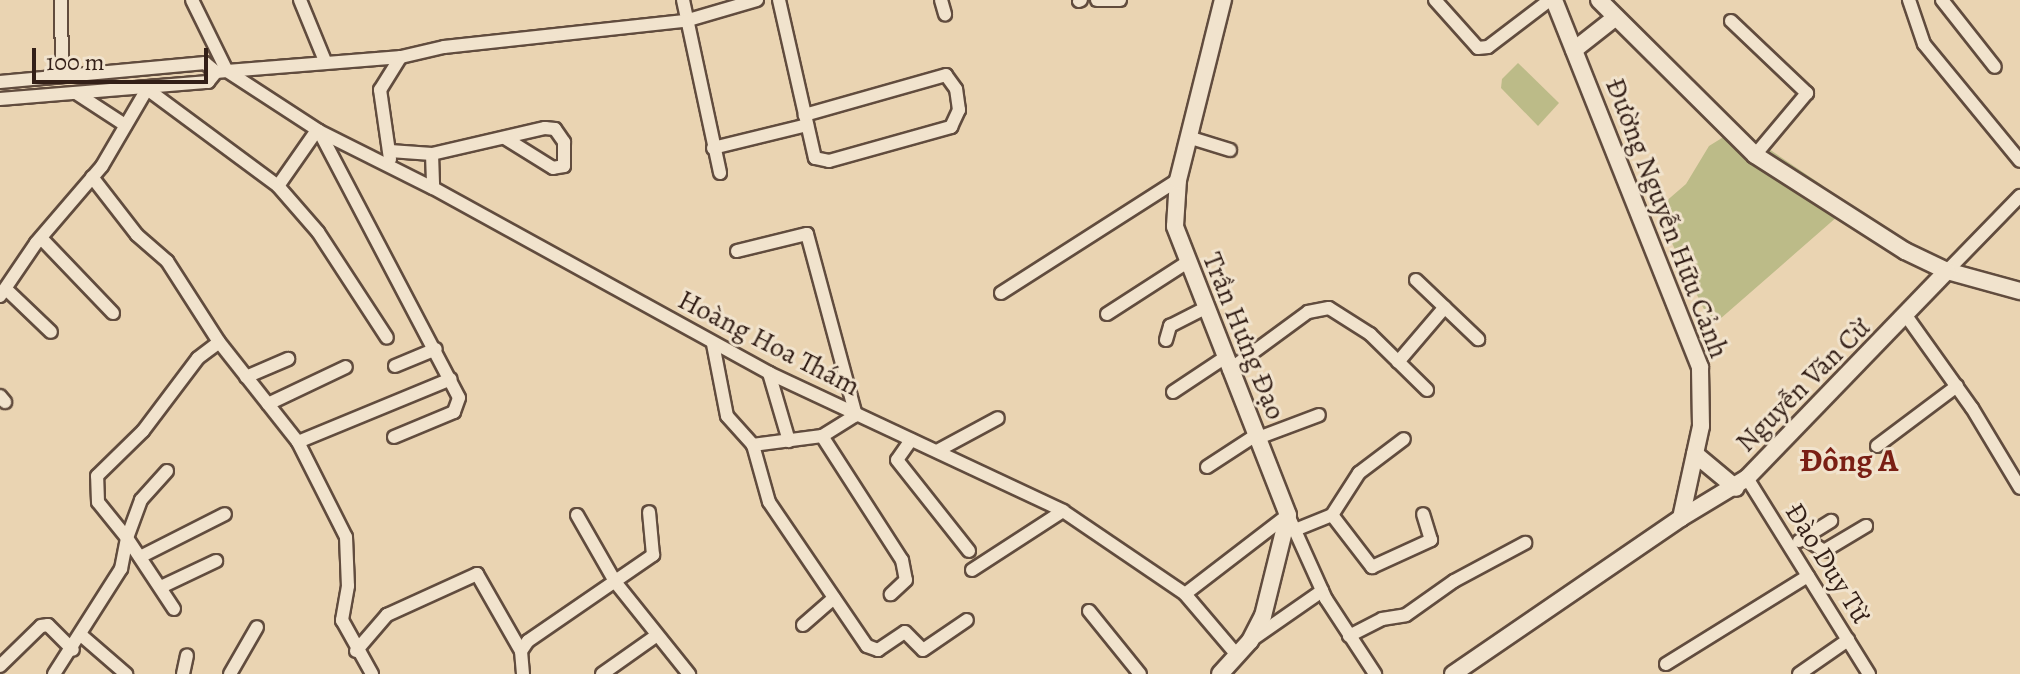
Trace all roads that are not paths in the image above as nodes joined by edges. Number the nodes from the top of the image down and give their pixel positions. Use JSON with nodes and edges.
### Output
{"nodes":[{"id":1,"x":61,"y":0,"type":"edge"},
{"id":2,"x":192,"y":0,"type":"edge"},
{"id":3,"x":300,"y":0,"type":"edge"},
{"id":4,"x":683,"y":0,"type":"edge"},
{"id":5,"x":757,"y":0,"type":"edge"},
{"id":6,"x":779,"y":0,"type":"edge"},
{"id":7,"x":941,"y":0,"type":"edge"},
{"id":8,"x":1097,"y":0,"type":"edge"},
{"id":9,"x":1120,"y":0,"type":"edge"},
{"id":10,"x":1223,"y":0,"type":"edge"},
{"id":11,"x":1435,"y":0,"type":"edge"},
{"id":12,"x":1552,"y":0,"type":"edge"},
{"id":13,"x":1599,"y":0,"type":"edge"},
{"id":14,"x":1909,"y":0,"type":"edge"},
{"id":15,"x":1942,"y":0,"type":"edge"},
{"id":16,"x":945,"y":14,"type":"dead end"},
{"id":17,"x":1616,"y":17,"type":"junction"},
{"id":18,"x":685,"y":21,"type":"junction"},
{"id":19,"x":1731,"y":21,"type":"dead end"},
{"id":20,"x":1574,"y":50,"type":"junction"},
{"id":21,"x":401,"y":57,"type":"junction"},
{"id":22,"x":325,"y":61,"type":"junction"},
{"id":23,"x":264,"y":66,"type":"junction"},
{"id":24,"x":1995,"y":67,"type":"dead end"},
{"id":25,"x":222,"y":72,"type":"junction"},
{"id":26,"x":62,"y":76,"type":"junction"},
{"id":27,"x":0,"y":82,"type":"edge"},
{"id":28,"x":147,"y":89,"type":"junction"},
{"id":29,"x":261,"y":91,"type":"junction"},
{"id":30,"x":76,"y":93,"type":"junction"},
{"id":31,"x":0,"y":99,"type":"edge"},
{"id":32,"x":806,"y":120,"type":"junction"},
{"id":33,"x":125,"y":125,"type":"junction"},
{"id":34,"x":318,"y":130,"type":"junction"},
{"id":35,"x":1188,"y":137,"type":"junction"},
{"id":36,"x":505,"y":138,"type":"junction"},
{"id":37,"x":713,"y":148,"type":"junction"},
{"id":38,"x":1230,"y":150,"type":"dead end"},
{"id":39,"x":390,"y":151,"type":"junction"},
{"id":40,"x":432,"y":154,"type":"junction"},
{"id":41,"x":1755,"y":155,"type":"junction"},
{"id":42,"x":2020,"y":161,"type":"edge"},
{"id":43,"x":391,"y":166,"type":"junction"},
{"id":44,"x":720,"y":173,"type":"dead end"},
{"id":45,"x":92,"y":177,"type":"junction"},
{"id":46,"x":1178,"y":180,"type":"junction"},
{"id":47,"x":278,"y":186,"type":"junction"},
{"id":48,"x":433,"y":188,"type":"junction"},
{"id":49,"x":2020,"y":196,"type":"edge"},
{"id":50,"x":41,"y":238,"type":"junction"},
{"id":51,"x":737,"y":251,"type":"dead end"},
{"id":52,"x":1186,"y":263,"type":"junction"},
{"id":53,"x":1947,"y":271,"type":"junction"},
{"id":54,"x":1416,"y":280,"type":"dead end"},
{"id":55,"x":2020,"y":291,"type":"edge"},
{"id":56,"x":3,"y":292,"type":"edge"},
{"id":57,"x":1001,"y":293,"type":"dead end"},
{"id":58,"x":1445,"y":307,"type":"junction"},
{"id":59,"x":1204,"y":309,"type":"junction"},
{"id":60,"x":113,"y":313,"type":"dead end"},
{"id":61,"x":1107,"y":314,"type":"dead end"},
{"id":62,"x":1907,"y":317,"type":"junction"},
{"id":63,"x":51,"y":332,"type":"dead end"},
{"id":64,"x":387,"y":338,"type":"dead end"},
{"id":65,"x":1478,"y":339,"type":"dead end"},
{"id":66,"x":1166,"y":340,"type":"dead end"},
{"id":67,"x":219,"y":342,"type":"junction"},
{"id":68,"x":713,"y":344,"type":"junction"},
{"id":69,"x":436,"y":349,"type":"junction"},
{"id":70,"x":288,"y":359,"type":"dead end"},
{"id":71,"x":1398,"y":362,"type":"junction"},
{"id":72,"x":1227,"y":364,"type":"junction"},
{"id":73,"x":395,"y":366,"type":"dead end"},
{"id":74,"x":346,"y":367,"type":"dead end"},
{"id":75,"x":769,"y":373,"type":"junction"},
{"id":76,"x":246,"y":377,"type":"junction"},
{"id":77,"x":451,"y":379,"type":"junction"},
{"id":78,"x":1957,"y":386,"type":"junction"},
{"id":79,"x":1427,"y":390,"type":"dead end"},
{"id":80,"x":1173,"y":392,"type":"dead end"},
{"id":81,"x":268,"y":404,"type":"junction"},
{"id":82,"x":856,"y":415,"type":"junction"},
{"id":83,"x":1319,"y":415,"type":"dead end"},
{"id":84,"x":998,"y":418,"type":"dead end"},
{"id":85,"x":822,"y":436,"type":"junction"},
{"id":86,"x":1257,"y":436,"type":"junction"},
{"id":87,"x":394,"y":437,"type":"dead end"},
{"id":88,"x":1404,"y":439,"type":"dead end"},
{"id":89,"x":911,"y":440,"type":"junction"},
{"id":90,"x":789,"y":441,"type":"junction"},
{"id":91,"x":298,"y":442,"type":"junction"},
{"id":92,"x":753,"y":445,"type":"junction"},
{"id":93,"x":1877,"y":446,"type":"dead end"},
{"id":94,"x":937,"y":451,"type":"junction"},
{"id":95,"x":1695,"y":454,"type":"junction"},
{"id":96,"x":1207,"y":467,"type":"dead end"},
{"id":97,"x":167,"y":471,"type":"dead end"},
{"id":98,"x":1741,"y":483,"type":"junction"},
{"id":99,"x":2020,"y":488,"type":"edge"},
{"id":100,"x":1063,"y":511,"type":"junction"},
{"id":101,"x":649,"y":512,"type":"dead end"},
{"id":102,"x":225,"y":514,"type":"dead end"},
{"id":103,"x":1423,"y":514,"type":"dead end"},
{"id":104,"x":577,"y":515,"type":"dead end"},
{"id":105,"x":1332,"y":515,"type":"junction"},
{"id":106,"x":1681,"y":518,"type":"junction"},
{"id":107,"x":1831,"y":521,"type":"dead end"},
{"id":108,"x":1291,"y":522,"type":"junction"},
{"id":109,"x":1866,"y":526,"type":"dead end"},
{"id":110,"x":127,"y":538,"type":"junction"},
{"id":111,"x":1804,"y":538,"type":"junction"},
{"id":112,"x":1525,"y":543,"type":"dead end"},
{"id":113,"x":1790,"y":547,"type":"junction"},
{"id":114,"x":969,"y":551,"type":"dead end"},
{"id":115,"x":140,"y":557,"type":"junction"},
{"id":116,"x":216,"y":561,"type":"dead end"},
{"id":117,"x":972,"y":570,"type":"dead end"},
{"id":118,"x":1808,"y":576,"type":"junction"},
{"id":119,"x":616,"y":583,"type":"junction"},
{"id":120,"x":161,"y":587,"type":"junction"},
{"id":121,"x":1322,"y":591,"type":"junction"},
{"id":122,"x":891,"y":594,"type":"dead end"},
{"id":123,"x":1185,"y":594,"type":"junction"},
{"id":124,"x":834,"y":598,"type":"junction"},
{"id":125,"x":174,"y":609,"type":"dead end"},
{"id":126,"x":1089,"y":611,"type":"dead end"},
{"id":127,"x":967,"y":620,"type":"dead end"},
{"id":128,"x":803,"y":625,"type":"dead end"},
{"id":129,"x":257,"y":627,"type":"dead end"},
{"id":130,"x":81,"y":635,"type":"junction"},
{"id":131,"x":657,"y":635,"type":"junction"},
{"id":132,"x":1349,"y":636,"type":"junction"},
{"id":133,"x":1848,"y":640,"type":"junction"},
{"id":134,"x":1250,"y":641,"type":"junction"},
{"id":135,"x":73,"y":650,"type":"junction"},
{"id":136,"x":356,"y":651,"type":"junction"},
{"id":137,"x":521,"y":651,"type":"junction"},
{"id":138,"x":187,"y":655,"type":"dead end"},
{"id":139,"x":1237,"y":655,"type":"junction"},
{"id":140,"x":1666,"y":664,"type":"dead end"},
{"id":141,"x":0,"y":666,"type":"edge"},
{"id":142,"x":54,"y":674,"type":"edge"},
{"id":143,"x":126,"y":674,"type":"edge"},
{"id":144,"x":183,"y":674,"type":"edge"},
{"id":145,"x":230,"y":674,"type":"edge"},
{"id":146,"x":372,"y":674,"type":"edge"},
{"id":147,"x":523,"y":674,"type":"edge"},
{"id":148,"x":602,"y":674,"type":"edge"},
{"id":149,"x":689,"y":674,"type":"edge"},
{"id":150,"x":1140,"y":674,"type":"edge"},
{"id":151,"x":1220,"y":674,"type":"edge"},
{"id":152,"x":1375,"y":674,"type":"edge"},
{"id":153,"x":1453,"y":674,"type":"edge"},
{"id":154,"x":1799,"y":674,"type":"edge"},
{"id":155,"x":1869,"y":674,"type":"edge"}],
"edges":[{"from":1,"to":26,"type":"street"},
{"from":2,"to":25,"type":"street"},
{"from":3,"to":22,"type":"street"},
{"from":4,"to":18,"type":"street"},
{"from":5,"to":18,"type":"street"},
{"from":6,"to":32,"type":"street"},
{"from":7,"to":16,"type":"street"},
{"from":8,"to":9,"type":"street"},
{"from":10,"to":35,"type":"street","name":"Trần Hưng Đạo"},
{"from":11,"to":12,"type":"street"},
{"from":12,"to":20,"type":"street","name":"Đường Nguyễn Hữu Cảnh"},
{"from":13,"to":17,"type":"street"},
{"from":14,"to":42,"type":"street"},
{"from":15,"to":24,"type":"street"},
{"from":17,"to":20,"type":"street"},
{"from":17,"to":41,"type":"street"},
{"from":18,"to":21,"type":"street"},
{"from":18,"to":37,"type":"street"},
{"from":19,"to":41,"type":"street"},
{"from":20,"to":95,"type":"street","name":"Đường Nguyễn Hữu Cảnh"},
{"from":21,"to":22,"type":"street"},
{"from":21,"to":39,"type":"street"},
{"from":22,"to":23,"type":"street"},
{"from":23,"to":25,"type":"street"},
{"from":23,"to":29,"type":"street"},
{"from":25,"to":26,"type":"street"},
{"from":25,"to":28,"type":"street"},
{"from":25,"to":29,"type":"street","name":"Hoàng Hoa Thám"},
{"from":26,"to":27,"type":"street"},
{"from":28,"to":30,"type":"street"},
{"from":28,"to":33,"type":"street"},
{"from":28,"to":47,"type":"street"},
{"from":29,"to":34,"type":"street","name":"Hoàng Hoa Thám"},
{"from":30,"to":31,"type":"street"},
{"from":30,"to":33,"type":"street"},
{"from":32,"to":32,"type":"street"},
{"from":32,"to":37,"type":"street"},
{"from":33,"to":45,"type":"street"},
{"from":34,"to":43,"type":"street","name":"Hoàng Hoa Thám"},
{"from":34,"to":47,"type":"street"},
{"from":34,"to":69,"type":"street"},
{"from":35,"to":38,"type":"street"},
{"from":35,"to":46,"type":"street","name":"Trần Hưng Đạo"},
{"from":36,"to":36,"type":"street"},
{"from":36,"to":40,"type":"street"},
{"from":37,"to":44,"type":"street"},
{"from":39,"to":40,"type":"street"},
{"from":39,"to":43,"type":"street"},
{"from":40,"to":48,"type":"street"},
{"from":41,"to":53,"type":"street"},
{"from":43,"to":48,"type":"street","name":"Hoàng Hoa Thám"},
{"from":45,"to":50,"type":"street"},
{"from":45,"to":67,"type":"street"},
{"from":46,"to":52,"type":"street","name":"Trần Hưng Đạo"},
{"from":46,"to":57,"type":"street"},
{"from":47,"to":64,"type":"street"},
{"from":48,"to":68,"type":"street","name":"Hoàng Hoa Thám"},
{"from":49,"to":53,"type":"street"},
{"from":50,"to":56,"type":"street"},
{"from":50,"to":60,"type":"street"},
{"from":51,"to":82,"type":"street"},
{"from":52,"to":59,"type":"street","name":"Trần Hưng Đạo"},
{"from":52,"to":61,"type":"street"},
{"from":53,"to":55,"type":"street"},
{"from":53,"to":62,"type":"street","name":"Nguyễn Văn Cừ"},
{"from":54,"to":58,"type":"street"},
{"from":56,"to":63,"type":"street"},
{"from":58,"to":65,"type":"street"},
{"from":58,"to":71,"type":"street"},
{"from":59,"to":66,"type":"street"},
{"from":59,"to":72,"type":"street","name":"Trần Hưng Đạo"},
{"from":62,"to":78,"type":"street"},
{"from":62,"to":98,"type":"street","name":"Nguyễn Văn Cừ"},
{"from":67,"to":76,"type":"street"},
{"from":67,"to":110,"type":"street"},
{"from":68,"to":75,"type":"street","name":"Hoàng Hoa Thám"},
{"from":68,"to":92,"type":"street"},
{"from":69,"to":73,"type":"street"},
{"from":69,"to":77,"type":"street"},
{"from":70,"to":76,"type":"street"},
{"from":71,"to":72,"type":"street"},
{"from":71,"to":79,"type":"street"},
{"from":72,"to":80,"type":"street"},
{"from":72,"to":86,"type":"street","name":"Trần Hưng Đạo"},
{"from":74,"to":81,"type":"street"},
{"from":75,"to":82,"type":"street","name":"Hoàng Hoa Thám"},
{"from":75,"to":90,"type":"street"},
{"from":76,"to":81,"type":"street"},
{"from":77,"to":87,"type":"street"},
{"from":77,"to":91,"type":"street"},
{"from":78,"to":93,"type":"street"},
{"from":78,"to":99,"type":"street"},
{"from":81,"to":91,"type":"street"},
{"from":82,"to":85,"type":"street"},
{"from":82,"to":89,"type":"street","name":"Hoàng Hoa Thám"},
{"from":83,"to":86,"type":"street"},
{"from":84,"to":94,"type":"street"},
{"from":85,"to":90,"type":"street"},
{"from":85,"to":122,"type":"street"},
{"from":86,"to":96,"type":"street"},
{"from":86,"to":108,"type":"street","name":"Trần Hưng Đạo"},
{"from":88,"to":105,"type":"street"},
{"from":89,"to":94,"type":"street","name":"Hoàng Hoa Thám"},
{"from":89,"to":114,"type":"street"},
{"from":90,"to":92,"type":"street"},
{"from":91,"to":136,"type":"street"},
{"from":92,"to":124,"type":"street"},
{"from":94,"to":100,"type":"street","name":"Hoàng Hoa Thám"},
{"from":95,"to":98,"type":"street"},
{"from":95,"to":106,"type":"street","name":"Đường Nguyễn Hữu Cảnh"},
{"from":97,"to":110,"type":"street"},
{"from":98,"to":106,"type":"street","name":"Nguyễn Văn Cừ"},
{"from":98,"to":113,"type":"street","name":"Đào Duy Từ"},
{"from":100,"to":117,"type":"street"},
{"from":100,"to":123,"type":"street","name":"Hoàng Hoa Thám"},
{"from":101,"to":119,"type":"street"},
{"from":102,"to":115,"type":"street"},
{"from":103,"to":105,"type":"street"},
{"from":104,"to":119,"type":"street"},
{"from":105,"to":108,"type":"street"},
{"from":106,"to":153,"type":"street"},
{"from":107,"to":111,"type":"street"},
{"from":108,"to":121,"type":"street"},
{"from":108,"to":123,"type":"street"},
{"from":108,"to":134,"type":"street"},
{"from":109,"to":111,"type":"street"},
{"from":110,"to":115,"type":"street"},
{"from":110,"to":130,"type":"street"},
{"from":111,"to":113,"type":"street"},
{"from":112,"to":132,"type":"street"},
{"from":113,"to":118,"type":"street","name":"Đào Duy Từ"},
{"from":115,"to":120,"type":"street"},
{"from":116,"to":120,"type":"street"},
{"from":118,"to":133,"type":"street","name":"Đào Duy Từ"},
{"from":118,"to":140,"type":"street"},
{"from":119,"to":131,"type":"street"},
{"from":119,"to":137,"type":"street"},
{"from":120,"to":125,"type":"street"},
{"from":121,"to":132,"type":"street"},
{"from":121,"to":134,"type":"street"},
{"from":123,"to":139,"type":"street","name":"Hoàng Hoa Thám"},
{"from":124,"to":127,"type":"street"},
{"from":124,"to":128,"type":"street"},
{"from":126,"to":150,"type":"street"},
{"from":129,"to":145,"type":"street"},
{"from":130,"to":135,"type":"street"},
{"from":130,"to":143,"type":"street"},
{"from":131,"to":148,"type":"street"},
{"from":131,"to":149,"type":"street"},
{"from":132,"to":152,"type":"street"},
{"from":133,"to":154,"type":"street"},
{"from":133,"to":155,"type":"street","name":"Đào Duy Từ"},
{"from":134,"to":139,"type":"street"},
{"from":135,"to":141,"type":"street"},
{"from":135,"to":142,"type":"street"},
{"from":136,"to":137,"type":"street"},
{"from":136,"to":146,"type":"street"},
{"from":137,"to":147,"type":"street"},
{"from":138,"to":144,"type":"street"},
{"from":139,"to":151,"type":"street"}]}
